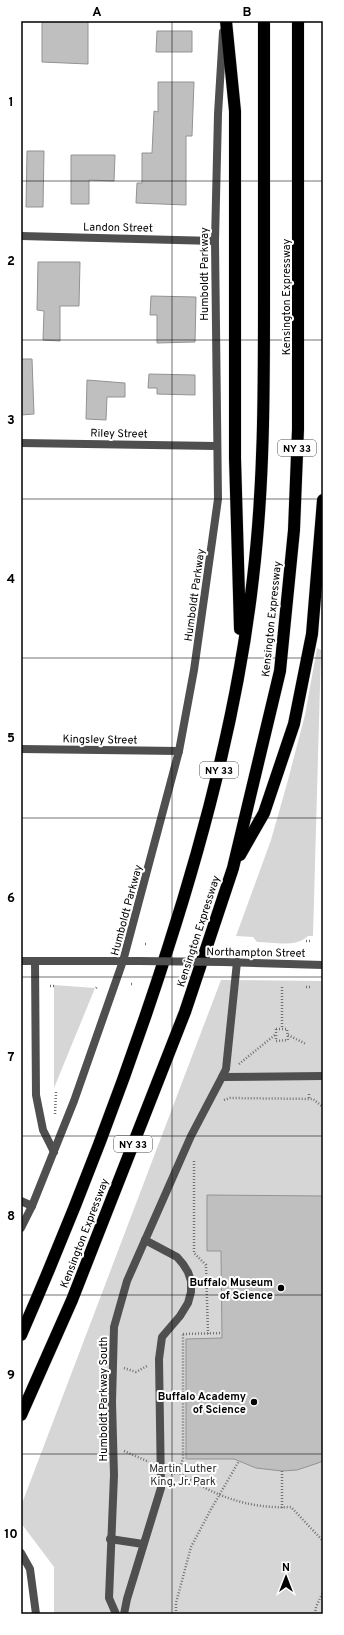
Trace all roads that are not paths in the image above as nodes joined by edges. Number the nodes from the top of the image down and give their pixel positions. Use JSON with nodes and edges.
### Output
{"nodes":[{"id":1,"x":225,"y":21,"type":"edge"},
{"id":2,"x":264,"y":21,"type":"edge"},
{"id":3,"x":298,"y":21,"type":"edge"},
{"id":4,"x":21,"y":236,"type":"edge"},
{"id":5,"x":215,"y":240,"type":"junction"},
{"id":6,"x":21,"y":442,"type":"edge"},
{"id":7,"x":216,"y":446,"type":"junction"},
{"id":8,"x":323,"y":500,"type":"edge"},
{"id":9,"x":241,"y":659,"type":"junction"},
{"id":10,"x":21,"y":749,"type":"edge"},
{"id":11,"x":179,"y":751,"type":"junction"},
{"id":12,"x":233,"y":868,"type":"junction"},
{"id":13,"x":21,"y":961,"type":"edge"},
{"id":14,"x":35,"y":961,"type":"junction"},
{"id":15,"x":124,"y":961,"type":"junction"},
{"id":16,"x":237,"y":962,"type":"junction"},
{"id":17,"x":323,"y":964,"type":"edge"},
{"id":18,"x":222,"y":1076,"type":"junction"},
{"id":19,"x":323,"y":1076,"type":"edge"},
{"id":20,"x":54,"y":1152,"type":"junction"},
{"id":21,"x":21,"y":1201,"type":"edge"},
{"id":22,"x":32,"y":1206,"type":"junction"},
{"id":23,"x":21,"y":1228,"type":"edge"},
{"id":24,"x":145,"y":1240,"type":"junction"},
{"id":25,"x":21,"y":1335,"type":"edge"},
{"id":26,"x":21,"y":1415,"type":"edge"},
{"id":27,"x":110,"y":1539,"type":"junction"},
{"id":28,"x":143,"y":1544,"type":"junction"},
{"id":29,"x":21,"y":1553,"type":"edge"},
{"id":30,"x":36,"y":1614,"type":"edge"},
{"id":31,"x":116,"y":1614,"type":"edge"},
{"id":32,"x":124,"y":1614,"type":"edge"}],
"edges":[{"from":1,"to":5,"type":"street","name":"Humboldt Parkway"},
{"from":1,"to":9,"type":"highway"},
{"from":2,"to":9,"type":"highway","name":"Kensington Expressway","number":"NY 33"},
{"from":3,"to":12,"type":"highway","name":"Kensington Expressway","number":"NY 33"},
{"from":4,"to":5,"type":"street","name":"Landon Street"},
{"from":5,"to":7,"type":"street","name":"Humboldt Parkway"},
{"from":6,"to":7,"type":"street","name":"Riley Street"},
{"from":7,"to":11,"type":"street","name":"Humboldt Parkway"},
{"from":8,"to":12,"type":"highway"},
{"from":9,"to":25,"type":"highway","name":"Kensington Expressway","number":"NY 33"},
{"from":10,"to":11,"type":"street","name":"Kingsley Street"},
{"from":11,"to":15,"type":"street","name":"Humboldt Parkway"},
{"from":12,"to":26,"type":"highway","name":"Kensington Expressway","number":"NY 33"},
{"from":13,"to":14,"type":"street","name":"Northampton Street"},
{"from":14,"to":15,"type":"street","name":"Northampton Street"},
{"from":14,"to":20,"type":"street"},
{"from":15,"to":16,"type":"street","name":"Northampton Street","bridge":true},
{"from":15,"to":20,"type":"street","name":"Humboldt Parkway"},
{"from":16,"to":17,"type":"street","name":"Northampton Street"},
{"from":16,"to":18,"type":"street","name":"Humboldt Parkway South"},
{"from":18,"to":19,"type":"street"},
{"from":18,"to":24,"type":"street","name":"Humboldt Parkway South"},
{"from":20,"to":22,"type":"street","name":"Humboldt Parkway"},
{"from":21,"to":22,"type":"street"},
{"from":22,"to":23,"type":"street","name":"Humboldt Parkway"},
{"from":24,"to":27,"type":"street","name":"Humboldt Parkway South"},
{"from":24,"to":28,"type":"street"},
{"from":27,"to":28,"type":"street"},
{"from":27,"to":31,"type":"street","name":"Humboldt Parkway South"},
{"from":28,"to":32,"type":"street"},
{"from":29,"to":30,"type":"street"}]}
